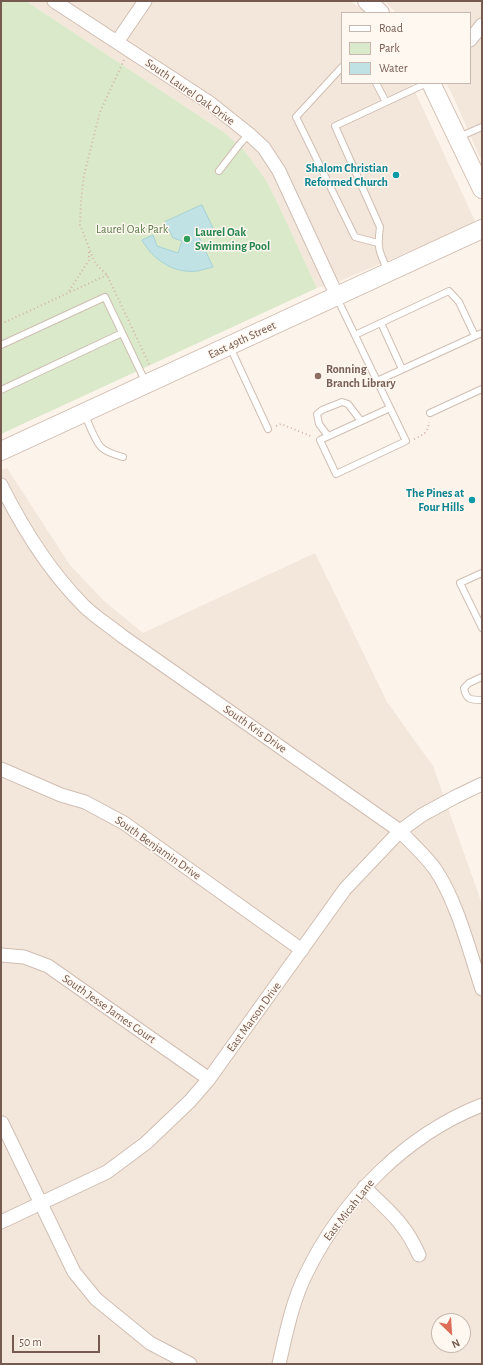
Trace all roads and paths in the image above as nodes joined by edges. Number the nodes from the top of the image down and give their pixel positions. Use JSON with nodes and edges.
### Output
{"nodes":[{"id":1,"x":54,"y":1,"type":"edge"},
{"id":2,"x":145,"y":1,"type":"edge"},
{"id":3,"x":367,"y":1,"type":"edge"},
{"id":4,"x":379,"y":12,"type":"edge"},
{"id":5,"x":482,"y":25,"type":"edge"},
{"id":6,"x":471,"y":39,"type":"edge"},
{"id":7,"x":117,"y":42,"type":"junction"},
{"id":8,"x":129,"y":51,"type":"junction"},
{"id":9,"x":341,"y":68,"type":"edge"},
{"id":10,"x":377,"y":84,"type":"edge"},
{"id":11,"x":425,"y":84,"type":"edge"},
{"id":12,"x":431,"y":84,"type":"edge"},
{"id":13,"x":386,"y":102,"type":"junction"},
{"id":14,"x":482,"y":128,"type":"edge"},
{"id":15,"x":249,"y":134,"type":"junction"},
{"id":16,"x":458,"y":138,"type":"junction"},
{"id":17,"x":219,"y":172,"type":"dead end"},
{"id":18,"x":482,"y":189,"type":"edge"},
{"id":19,"x":482,"y":229,"type":"edge"},
{"id":20,"x":378,"y":244,"type":"junction"},
{"id":21,"x":89,"y":247,"type":"junction"},
{"id":22,"x":388,"y":272,"type":"junction"},
{"id":23,"x":107,"y":275,"type":"junction"},
{"id":24,"x":69,"y":292,"type":"junction"},
{"id":25,"x":337,"y":296,"type":"junction"},
{"id":26,"x":381,"y":323,"type":"junction"},
{"id":27,"x":1,"y":324,"type":"edge"},
{"id":28,"x":122,"y":333,"type":"junction"},
{"id":29,"x":482,"y":333,"type":"edge"},
{"id":30,"x":355,"y":335,"type":"junction"},
{"id":31,"x":475,"y":336,"type":"junction"},
{"id":32,"x":1,"y":345,"type":"edge"},
{"id":33,"x":230,"y":346,"type":"junction"},
{"id":34,"x":150,"y":366,"type":"dead end"},
{"id":35,"x":402,"y":369,"type":"junction"},
{"id":36,"x":377,"y":381,"type":"junction"},
{"id":37,"x":147,"y":384,"type":"junction"},
{"id":38,"x":482,"y":389,"type":"edge"},
{"id":39,"x":1,"y":390,"type":"edge"},
{"id":40,"x":390,"y":408,"type":"junction"},
{"id":41,"x":84,"y":413,"type":"junction"},
{"id":42,"x":430,"y":413,"type":"joint"},
{"id":43,"x":362,"y":421,"type":"junction"},
{"id":44,"x":268,"y":429,"type":"joint"},
{"id":45,"x":328,"y":436,"type":"junction"},
{"id":46,"x":404,"y":437,"type":"junction"},
{"id":47,"x":320,"y":440,"type":"junction"},
{"id":48,"x":1,"y":451,"type":"edge"},
{"id":49,"x":123,"y":457,"type":"dead end"},
{"id":50,"x":1,"y":485,"type":"edge"},
{"id":51,"x":482,"y":573,"type":"edge"},
{"id":52,"x":482,"y":628,"type":"edge"},
{"id":53,"x":482,"y":677,"type":"edge"},
{"id":54,"x":482,"y":700,"type":"edge"},
{"id":55,"x":1,"y":768,"type":"edge"},
{"id":56,"x":482,"y":784,"type":"edge"},
{"id":57,"x":400,"y":831,"type":"junction"},
{"id":58,"x":302,"y":950,"type":"junction"},
{"id":59,"x":1,"y":955,"type":"edge"},
{"id":60,"x":482,"y":989,"type":"edge"},
{"id":61,"x":210,"y":1079,"type":"junction"},
{"id":62,"x":482,"y":1104,"type":"edge"},
{"id":63,"x":2,"y":1123,"type":"dead end"},
{"id":64,"x":364,"y":1187,"type":"junction"},
{"id":65,"x":40,"y":1203,"type":"junction"},
{"id":66,"x":1,"y":1222,"type":"edge"},
{"id":67,"x":419,"y":1255,"type":"dead end"},
{"id":68,"x":190,"y":1364,"type":"edge"},
{"id":69,"x":279,"y":1364,"type":"edge"}],
"edges":[{"from":1,"to":7,"type":"street","name":"South Laurel Oak Drive"},
{"from":2,"to":7,"type":"street"},
{"from":3,"to":4,"type":"street"},
{"from":5,"to":6,"type":"street"},
{"from":7,"to":8,"type":"street","name":"South Laurel Oak Drive"},
{"from":8,"to":15,"type":"street","name":"South Laurel Oak Drive"},
{"from":8,"to":21,"type":"path"},
{"from":9,"to":20,"type":"lane"},
{"from":10,"to":13,"type":"lane"},
{"from":11,"to":13,"type":"lane"},
{"from":12,"to":16,"type":"street"},
{"from":13,"to":20,"type":"lane"},
{"from":14,"to":16,"type":"lane"},
{"from":15,"to":17,"type":"lane"},
{"from":15,"to":25,"type":"street","name":"South Laurel Oak Drive"},
{"from":16,"to":18,"type":"street"},
{"from":19,"to":22,"type":"street","name":"East 49th Street"},
{"from":20,"to":22,"type":"lane"},
{"from":21,"to":23,"type":"path"},
{"from":21,"to":24,"type":"path"},
{"from":22,"to":25,"type":"street","name":"East 49th Street"},
{"from":23,"to":24,"type":"path"},
{"from":23,"to":34,"type":"path"},
{"from":24,"to":27,"type":"path"},
{"from":25,"to":30,"type":"lane"},
{"from":25,"to":33,"type":"street","name":"East 49th Street"},
{"from":26,"to":30,"type":"lane"},
{"from":26,"to":31,"type":"lane"},
{"from":26,"to":35,"type":"lane"},
{"from":28,"to":32,"type":"lane"},
{"from":28,"to":37,"type":"lane"},
{"from":28,"to":39,"type":"lane"},
{"from":29,"to":31,"type":"lane"},
{"from":30,"to":36,"type":"lane"},
{"from":31,"to":35,"type":"lane"},
{"from":33,"to":37,"type":"street","name":"East 49th Street"},
{"from":33,"to":44,"type":"lane"},
{"from":35,"to":36,"type":"lane"},
{"from":36,"to":40,"type":"lane"},
{"from":37,"to":41,"type":"street","name":"East 49th Street"},
{"from":38,"to":42,"type":"lane"},
{"from":40,"to":43,"type":"lane"},
{"from":40,"to":46,"type":"lane"},
{"from":41,"to":48,"type":"street","name":"East 49th Street"},
{"from":41,"to":49,"type":"lane"},
{"from":42,"to":46,"type":"path"},
{"from":43,"to":45,"type":"lane"},
{"from":43,"to":45,"type":"lane"},
{"from":44,"to":47,"type":"path"},
{"from":45,"to":47,"type":"lane"},
{"from":46,"to":47,"type":"lane"},
{"from":50,"to":57,"type":"street","name":"South Kris Drive"},
{"from":51,"to":52,"type":"lane"},
{"from":53,"to":54,"type":"lane"},
{"from":55,"to":58,"type":"street","name":"South Benjamin Drive"},
{"from":56,"to":57,"type":"street","name":"East Marson Drive"},
{"from":57,"to":58,"type":"street","name":"East Marson Drive"},
{"from":57,"to":60,"type":"street","name":"South Kris Drive"},
{"from":58,"to":61,"type":"street","name":"East Marson Drive"},
{"from":59,"to":61,"type":"street","name":"South Jesse James Court"},
{"from":61,"to":65,"type":"street","name":"East Marson Drive"},
{"from":62,"to":64,"type":"street","name":"East Micah Lane"},
{"from":63,"to":65,"type":"street"},
{"from":64,"to":67,"type":"street"},
{"from":64,"to":69,"type":"street","name":"East Micah Lane"},
{"from":65,"to":66,"type":"street","name":"East Marson Drive"},
{"from":65,"to":68,"type":"street"}]}
